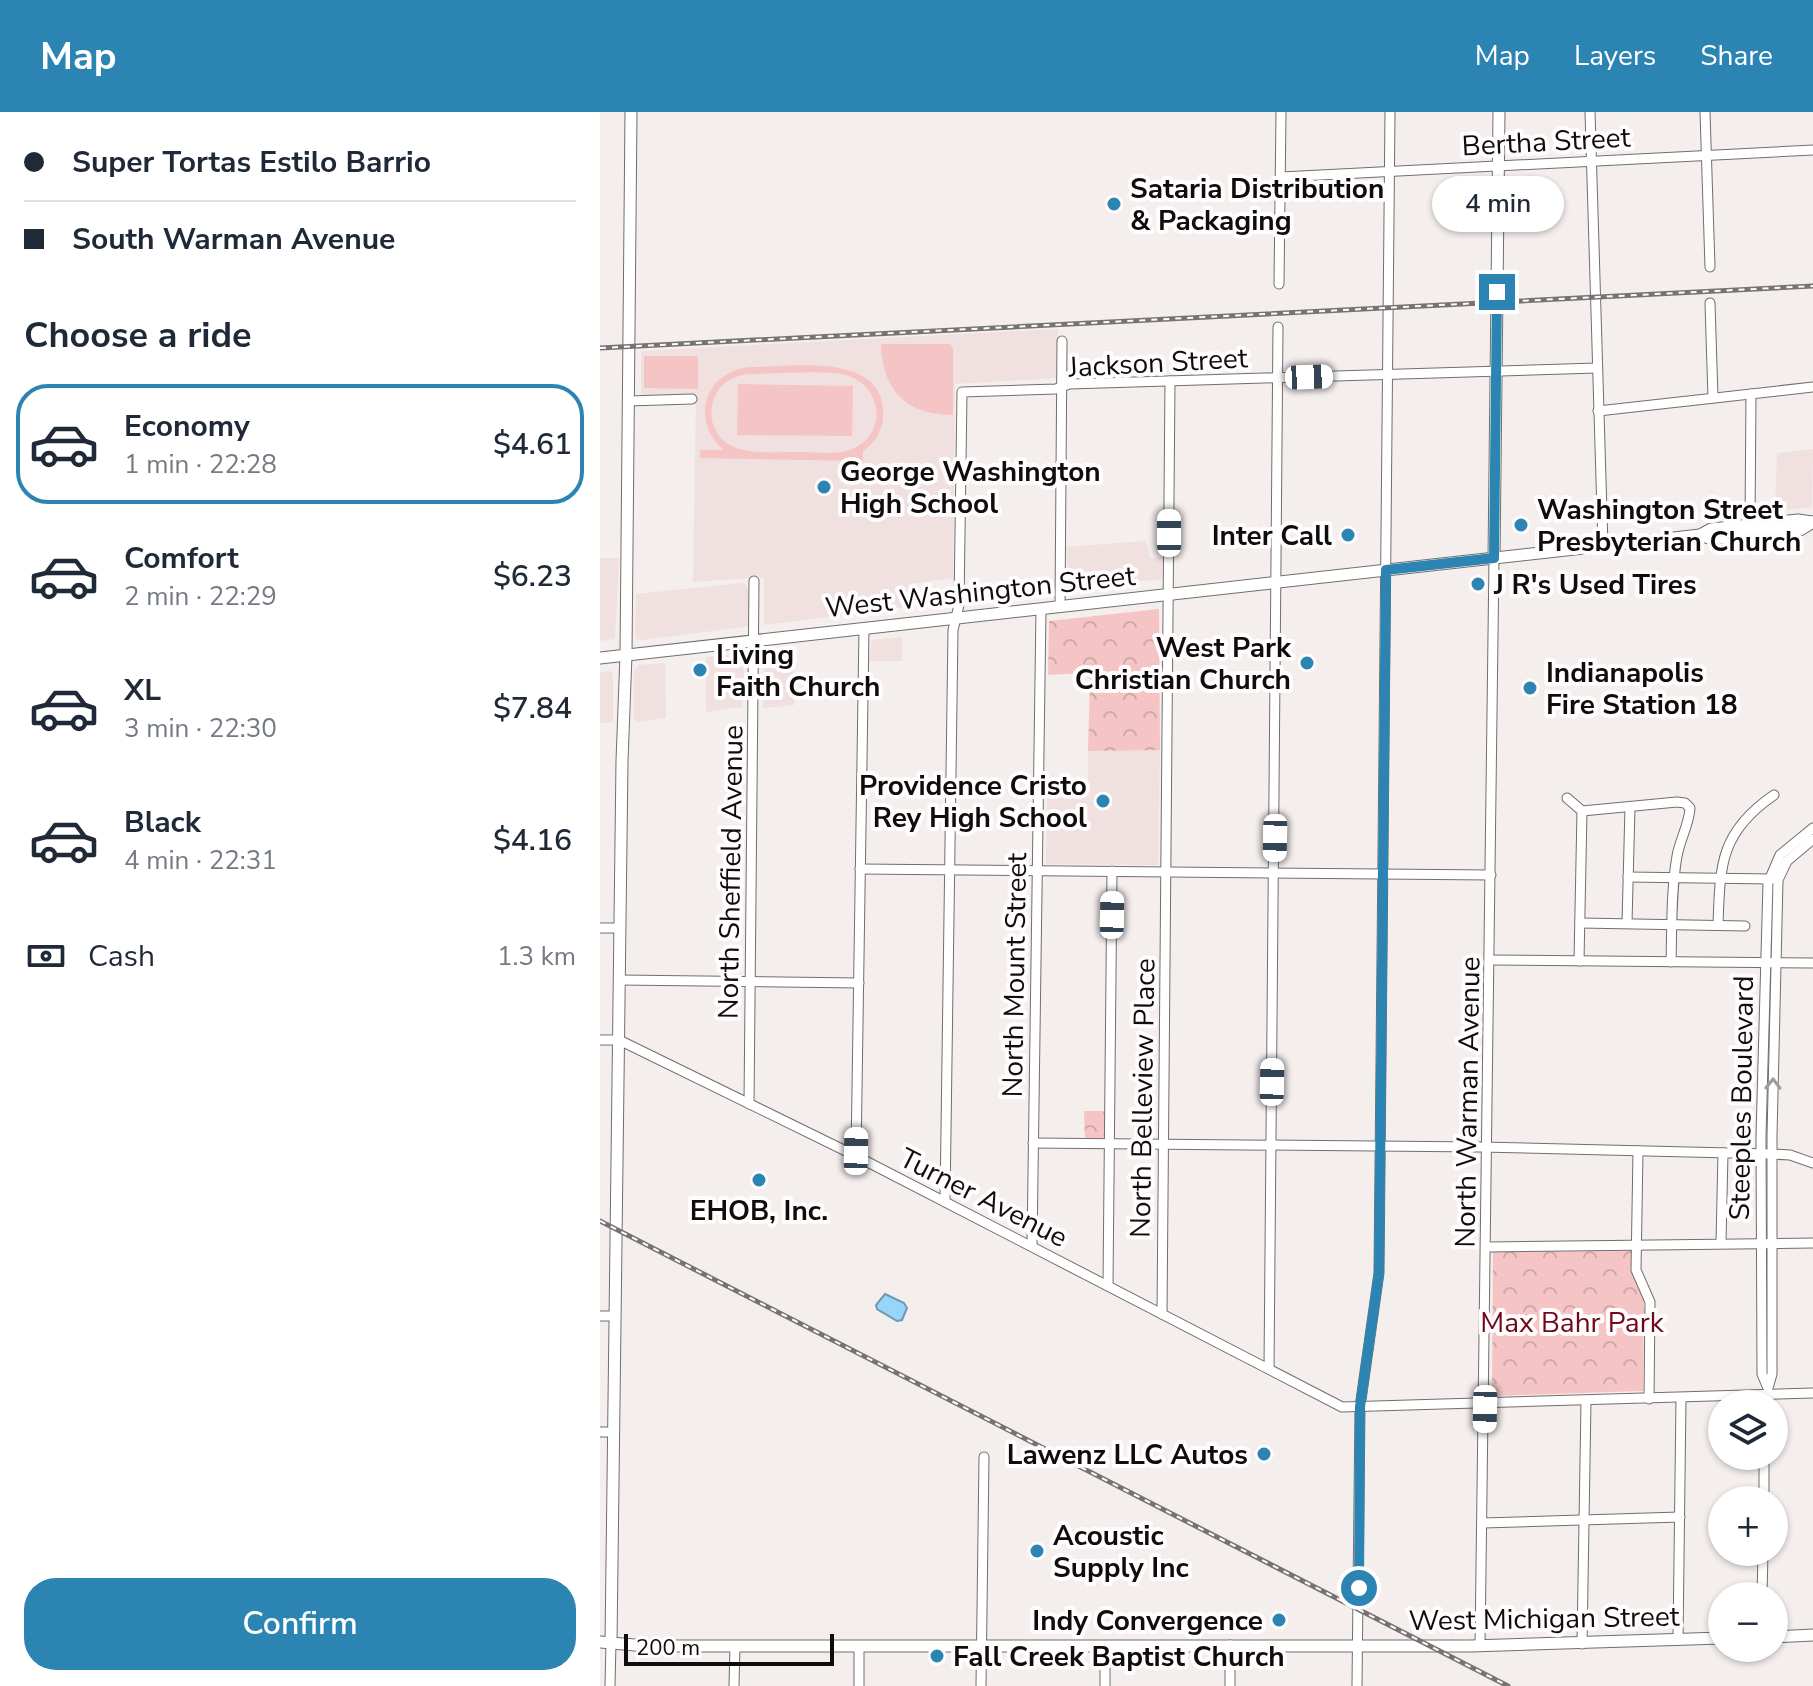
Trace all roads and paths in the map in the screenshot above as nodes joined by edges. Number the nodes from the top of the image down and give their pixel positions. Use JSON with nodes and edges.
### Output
{"nodes":[{"id":1,"x":631,"y":112,"type":"edge"},
{"id":2,"x":1281,"y":112,"type":"edge"},
{"id":3,"x":1390,"y":112,"type":"edge"},
{"id":4,"x":1499,"y":112,"type":"edge"},
{"id":5,"x":1590,"y":112,"type":"edge"},
{"id":6,"x":1705,"y":112,"type":"edge"},
{"id":7,"x":1813,"y":150,"type":"edge"},
{"id":8,"x":1707,"y":155,"type":"junction"},
{"id":9,"x":1591,"y":161,"type":"junction"},
{"id":10,"x":1498,"y":166,"type":"junction"},
{"id":11,"x":1389,"y":171,"type":"junction"},
{"id":12,"x":1281,"y":177,"type":"junction"},
{"id":13,"x":1710,"y":267,"type":"dead end"},
{"id":14,"x":1279,"y":284,"type":"dead end"},
{"id":15,"x":1710,"y":303,"type":"dead end"},
{"id":16,"x":1278,"y":327,"type":"dead end"},
{"id":17,"x":1062,"y":341,"type":"dead end"},
{"id":18,"x":1597,"y":368,"type":"junction"},
{"id":19,"x":1496,"y":371,"type":"junction"},
{"id":20,"x":1387,"y":374,"type":"junction"},
{"id":21,"x":1278,"y":378,"type":"junction"},
{"id":22,"x":1170,"y":381,"type":"junction"},
{"id":23,"x":1062,"y":387,"type":"junction"},
{"id":24,"x":1813,"y":387,"type":"edge"},
{"id":25,"x":1751,"y":394,"type":"junction"},
{"id":26,"x":1713,"y":398,"type":"junction"},
{"id":27,"x":692,"y":399,"type":"dead end"},
{"id":28,"x":628,"y":401,"type":"junction"},
{"id":29,"x":1598,"y":411,"type":"junction"},
{"id":30,"x":1813,"y":522,"type":"edge"},
{"id":31,"x":1750,"y":524,"type":"junction"},
{"id":32,"x":1700,"y":535,"type":"junction"},
{"id":33,"x":1603,"y":546,"type":"junction"},
{"id":34,"x":1494,"y":558,"type":"junction"},
{"id":35,"x":1386,"y":570,"type":"junction"},
{"id":36,"x":754,"y":581,"type":"dead end"},
{"id":37,"x":1278,"y":582,"type":"junction"},
{"id":38,"x":1169,"y":594,"type":"junction"},
{"id":39,"x":1060,"y":607,"type":"junction"},
{"id":40,"x":1041,"y":609,"type":"junction"},
{"id":41,"x":956,"y":618,"type":"junction"},
{"id":42,"x":864,"y":628,"type":"junction"},
{"id":43,"x":755,"y":641,"type":"junction"},
{"id":44,"x":626,"y":655,"type":"junction"},
{"id":45,"x":600,"y":658,"type":"edge"},
{"id":46,"x":1774,"y":795,"type":"dead end"},
{"id":47,"x":1567,"y":798,"type":"dead end"},
{"id":48,"x":1630,"y":807,"type":"junction"},
{"id":49,"x":1582,"y":811,"type":"junction"},
{"id":50,"x":1813,"y":828,"type":"edge"},
{"id":51,"x":1813,"y":839,"type":"edge"},
{"id":52,"x":860,"y":869,"type":"junction"},
{"id":53,"x":950,"y":870,"type":"junction"},
{"id":54,"x":1037,"y":871,"type":"junction"},
{"id":55,"x":1112,"y":871,"type":"junction"},
{"id":56,"x":1167,"y":872,"type":"junction"},
{"id":57,"x":1275,"y":873,"type":"junction"},
{"id":58,"x":1383,"y":874,"type":"junction"},
{"id":59,"x":1491,"y":875,"type":"junction"},
{"id":60,"x":1628,"y":877,"type":"junction"},
{"id":61,"x":1674,"y":877,"type":"junction"},
{"id":62,"x":1720,"y":878,"type":"junction"},
{"id":63,"x":1773,"y":879,"type":"junction"},
{"id":64,"x":1580,"y":923,"type":"junction"},
{"id":65,"x":1627,"y":923,"type":"junction"},
{"id":66,"x":1672,"y":924,"type":"junction"},
{"id":67,"x":1718,"y":925,"type":"junction"},
{"id":68,"x":1745,"y":926,"type":"dead end"},
{"id":69,"x":600,"y":928,"type":"edge"},
{"id":70,"x":620,"y":928,"type":"junction"},
{"id":71,"x":1491,"y":960,"type":"junction"},
{"id":72,"x":1579,"y":961,"type":"junction"},
{"id":73,"x":1671,"y":962,"type":"junction"},
{"id":74,"x":1813,"y":963,"type":"edge"},
{"id":75,"x":1770,"y":964,"type":"junction"},
{"id":76,"x":620,"y":980,"type":"junction"},
{"id":77,"x":750,"y":982,"type":"junction"},
{"id":78,"x":859,"y":983,"type":"junction"},
{"id":79,"x":600,"y":1040,"type":"edge"},
{"id":80,"x":619,"y":1040,"type":"junction"},
{"id":81,"x":749,"y":1104,"type":"junction"},
{"id":82,"x":1033,"y":1143,"type":"junction"},
{"id":83,"x":1109,"y":1144,"type":"junction"},
{"id":84,"x":1164,"y":1144,"type":"junction"},
{"id":85,"x":1272,"y":1145,"type":"junction"},
{"id":86,"x":1380,"y":1146,"type":"junction"},
{"id":87,"x":1488,"y":1147,"type":"junction"},
{"id":88,"x":1638,"y":1151,"type":"junction"},
{"id":89,"x":1723,"y":1153,"type":"junction"},
{"id":90,"x":1766,"y":1154,"type":"junction"},
{"id":91,"x":856,"y":1156,"type":"junction"},
{"id":92,"x":1813,"y":1163,"type":"edge"},
{"id":93,"x":945,"y":1202,"type":"junction"},
{"id":94,"x":1766,"y":1242,"type":"junction"},
{"id":95,"x":1721,"y":1243,"type":"junction"},
{"id":96,"x":1813,"y":1243,"type":"edge"},
{"id":97,"x":1637,"y":1244,"type":"junction"},
{"id":98,"x":1032,"y":1246,"type":"junction"},
{"id":99,"x":1487,"y":1247,"type":"junction"},
{"id":100,"x":1108,"y":1285,"type":"junction"},
{"id":101,"x":1162,"y":1314,"type":"junction"},
{"id":102,"x":600,"y":1316,"type":"edge"},
{"id":103,"x":615,"y":1316,"type":"junction"},
{"id":104,"x":1269,"y":1369,"type":"junction"},
{"id":105,"x":1767,"y":1390,"type":"edge"},
{"id":106,"x":1813,"y":1393,"type":"edge"},
{"id":107,"x":1788,"y":1394,"type":"edge"},
{"id":108,"x":1708,"y":1397,"type":"edge"},
{"id":109,"x":1681,"y":1398,"type":"junction"},
{"id":110,"x":1649,"y":1399,"type":"junction"},
{"id":111,"x":1586,"y":1401,"type":"junction"},
{"id":112,"x":1485,"y":1403,"type":"junction"},
{"id":113,"x":1360,"y":1407,"type":"junction"},
{"id":114,"x":600,"y":1432,"type":"edge"},
{"id":115,"x":613,"y":1432,"type":"junction"},
{"id":116,"x":984,"y":1457,"type":"dead end"},
{"id":117,"x":1680,"y":1517,"type":"junction"},
{"id":118,"x":1583,"y":1520,"type":"junction"},
{"id":119,"x":1483,"y":1523,"type":"junction"},
{"id":120,"x":606,"y":1536,"type":"edge"},
{"id":121,"x":1813,"y":1635,"type":"edge"},
{"id":122,"x":1788,"y":1636,"type":"edge"},
{"id":123,"x":1708,"y":1639,"type":"edge"},
{"id":124,"x":1678,"y":1640,"type":"junction"},
{"id":125,"x":605,"y":1642,"type":"edge"},
{"id":126,"x":1582,"y":1644,"type":"junction"},
{"id":127,"x":1230,"y":1645,"type":"junction"},
{"id":128,"x":1358,"y":1645,"type":"junction"},
{"id":129,"x":735,"y":1646,"type":"junction"},
{"id":130,"x":1480,"y":1646,"type":"junction"},
{"id":131,"x":859,"y":1647,"type":"junction"},
{"id":132,"x":982,"y":1647,"type":"junction"},
{"id":133,"x":1105,"y":1648,"type":"junction"},
{"id":134,"x":610,"y":1686,"type":"edge"},
{"id":135,"x":734,"y":1686,"type":"edge"},
{"id":136,"x":859,"y":1686,"type":"edge"},
{"id":137,"x":981,"y":1686,"type":"edge"},
{"id":138,"x":1105,"y":1686,"type":"edge"},
{"id":139,"x":1230,"y":1686,"type":"edge"},
{"id":140,"x":1357,"y":1686,"type":"edge"}],
"edges":[{"from":1,"to":28,"type":"main road"},
{"from":2,"to":12,"type":"street"},
{"from":3,"to":11,"type":"street"},
{"from":4,"to":10,"type":"main road"},
{"from":5,"to":9,"type":"street"},
{"from":6,"to":8,"type":"street"},
{"from":7,"to":8,"type":"street","name":"Bertha Street"},
{"from":8,"to":9,"type":"street","name":"Bertha Street"},
{"from":8,"to":13,"type":"street"},
{"from":9,"to":10,"type":"street","name":"Bertha Street"},
{"from":9,"to":18,"type":"street"},
{"from":10,"to":11,"type":"street","name":"Bertha Street"},
{"from":10,"to":19,"type":"main road"},
{"from":11,"to":12,"type":"street","name":"Bertha Street"},
{"from":11,"to":20,"type":"street"},
{"from":12,"to":14,"type":"street"},
{"from":15,"to":26,"type":"street"},
{"from":16,"to":21,"type":"street"},
{"from":17,"to":23,"type":"street"},
{"from":18,"to":19,"type":"street","name":"Jackson Street"},
{"from":18,"to":29,"type":"street"},
{"from":19,"to":20,"type":"street","name":"Jackson Street"},
{"from":19,"to":34,"type":"main road"},
{"from":20,"to":21,"type":"street","name":"Jackson Street"},
{"from":20,"to":35,"type":"street"},
{"from":21,"to":22,"type":"street","name":"Jackson Street"},
{"from":21,"to":37,"type":"street"},
{"from":22,"to":23,"type":"street","name":"Jackson Street"},
{"from":22,"to":38,"type":"street","name":"North Belleview Place"},
{"from":23,"to":39,"type":"street"},
{"from":23,"to":41,"type":"street","name":"Jackson Street"},
{"from":24,"to":25,"type":"street"},
{"from":25,"to":26,"type":"street"},
{"from":25,"to":31,"type":"street"},
{"from":26,"to":29,"type":"street"},
{"from":27,"to":28,"type":"street"},
{"from":28,"to":44,"type":"main road"},
{"from":29,"to":33,"type":"street"},
{"from":30,"to":31,"type":"main road","name":"West Washington Street"},
{"from":30,"to":32,"type":"main road","name":"West Washington Street"},
{"from":31,"to":32,"type":"main road","name":"West Washington Street"},
{"from":32,"to":33,"type":"main road","name":"West Washington Street"},
{"from":33,"to":34,"type":"main road","name":"West Washington Street"},
{"from":34,"to":35,"type":"main road","name":"West Washington Street"},
{"from":34,"to":59,"type":"street","name":"North Warman Avenue"},
{"from":35,"to":37,"type":"main road","name":"West Washington Street"},
{"from":35,"to":58,"type":"street"},
{"from":36,"to":43,"type":"street","name":"North Sheffield Avenue"},
{"from":37,"to":38,"type":"main road","name":"West Washington Street"},
{"from":37,"to":57,"type":"street"},
{"from":38,"to":39,"type":"main road","name":"West Washington Street"},
{"from":38,"to":56,"type":"street","name":"North Belleview Place"},
{"from":39,"to":40,"type":"main road","name":"West Washington Street"},
{"from":40,"to":41,"type":"main road","name":"West Washington Street"},
{"from":40,"to":54,"type":"street","name":"North Mount Street"},
{"from":41,"to":42,"type":"main road","name":"West Washington Street"},
{"from":41,"to":53,"type":"street"},
{"from":42,"to":43,"type":"main road","name":"West Washington Street"},
{"from":42,"to":52,"type":"street"},
{"from":43,"to":44,"type":"main road","name":"West Washington Street"},
{"from":43,"to":77,"type":"street","name":"North Sheffield Avenue"},
{"from":44,"to":45,"type":"main road","name":"West Washington Street"},
{"from":44,"to":70,"type":"main road"},
{"from":46,"to":62,"type":"street"},
{"from":47,"to":49,"type":"street"},
{"from":48,"to":49,"type":"street"},
{"from":48,"to":60,"type":"street"},
{"from":48,"to":61,"type":"street"},
{"from":49,"to":64,"type":"street"},
{"from":50,"to":63,"type":"street"},
{"from":51,"to":63,"type":"street"},
{"from":52,"to":53,"type":"street"},
{"from":52,"to":78,"type":"street"},
{"from":53,"to":54,"type":"street"},
{"from":53,"to":93,"type":"street"},
{"from":54,"to":55,"type":"street"},
{"from":54,"to":82,"type":"street","name":"North Mount Street"},
{"from":55,"to":56,"type":"street"},
{"from":55,"to":83,"type":"street"},
{"from":56,"to":57,"type":"street"},
{"from":56,"to":84,"type":"street","name":"North Belleview Place"},
{"from":57,"to":58,"type":"street"},
{"from":57,"to":85,"type":"street"},
{"from":58,"to":59,"type":"street"},
{"from":58,"to":86,"type":"street"},
{"from":59,"to":71,"type":"street","name":"North Warman Avenue"},
{"from":60,"to":61,"type":"street"},
{"from":60,"to":65,"type":"street"},
{"from":61,"to":62,"type":"street"},
{"from":61,"to":66,"type":"street"},
{"from":62,"to":63,"type":"street"},
{"from":62,"to":67,"type":"street"},
{"from":63,"to":75,"type":"street","name":"Steeples Boulevard"},
{"from":64,"to":65,"type":"street"},
{"from":64,"to":72,"type":"street"},
{"from":65,"to":66,"type":"street"},
{"from":66,"to":67,"type":"street"},
{"from":66,"to":73,"type":"street"},
{"from":67,"to":68,"type":"street"},
{"from":69,"to":70,"type":"street"},
{"from":70,"to":76,"type":"main road"},
{"from":71,"to":72,"type":"street"},
{"from":71,"to":87,"type":"street","name":"North Warman Avenue"},
{"from":72,"to":73,"type":"street"},
{"from":73,"to":75,"type":"street"},
{"from":74,"to":75,"type":"street"},
{"from":75,"to":90,"type":"street","name":"Steeples Boulevard"},
{"from":76,"to":77,"type":"street"},
{"from":76,"to":80,"type":"main road"},
{"from":77,"to":78,"type":"street"},
{"from":77,"to":81,"type":"street","name":"North Sheffield Avenue"},
{"from":78,"to":91,"type":"street"},
{"from":79,"to":80,"type":"street","name":"Turner Avenue"},
{"from":80,"to":81,"type":"street","name":"Turner Avenue"},
{"from":80,"to":103,"type":"main road"},
{"from":81,"to":91,"type":"street","name":"Turner Avenue"},
{"from":82,"to":83,"type":"street"},
{"from":82,"to":98,"type":"street","name":"North Mount Street"},
{"from":83,"to":84,"type":"street"},
{"from":83,"to":100,"type":"street"},
{"from":84,"to":85,"type":"street"},
{"from":84,"to":101,"type":"street","name":"North Belleview Place"},
{"from":85,"to":86,"type":"street"},
{"from":85,"to":104,"type":"street"},
{"from":86,"to":87,"type":"street"},
{"from":86,"to":113,"type":"street"},
{"from":87,"to":88,"type":"street"},
{"from":87,"to":99,"type":"street","name":"North Warman Avenue"},
{"from":88,"to":89,"type":"street"},
{"from":88,"to":97,"type":"street"},
{"from":89,"to":90,"type":"street"},
{"from":89,"to":95,"type":"street"},
{"from":90,"to":92,"type":"street"},
{"from":90,"to":94,"type":"street","name":"Steeples Boulevard"},
{"from":91,"to":93,"type":"street","name":"Turner Avenue"},
{"from":93,"to":98,"type":"street","name":"Turner Avenue"},
{"from":94,"to":95,"type":"street"},
{"from":94,"to":96,"type":"street"},
{"from":94,"to":105,"type":"street","name":"Steeples Boulevard"},
{"from":95,"to":97,"type":"street"},
{"from":97,"to":99,"type":"street"},
{"from":97,"to":110,"type":"street"},
{"from":98,"to":100,"type":"street","name":"Turner Avenue"},
{"from":99,"to":112,"type":"street","name":"North Warman Avenue"},
{"from":100,"to":101,"type":"street","name":"Turner Avenue"},
{"from":101,"to":104,"type":"street","name":"Turner Avenue"},
{"from":102,"to":103,"type":"street"},
{"from":103,"to":115,"type":"main road"},
{"from":104,"to":113,"type":"street","name":"Turner Avenue"},
{"from":106,"to":107,"type":"street"},
{"from":108,"to":109,"type":"street"},
{"from":109,"to":110,"type":"street"},
{"from":109,"to":117,"type":"street"},
{"from":110,"to":111,"type":"street"},
{"from":111,"to":112,"type":"street"},
{"from":111,"to":118,"type":"street"},
{"from":112,"to":113,"type":"street"},
{"from":112,"to":119,"type":"street","name":"North Warman Avenue"},
{"from":113,"to":128,"type":"street"},
{"from":114,"to":115,"type":"street"},
{"from":115,"to":120,"type":"main road"},
{"from":116,"to":132,"type":"street"},
{"from":117,"to":118,"type":"street"},
{"from":117,"to":124,"type":"street"},
{"from":118,"to":119,"type":"street"},
{"from":118,"to":126,"type":"street"},
{"from":119,"to":130,"type":"street","name":"North Warman Avenue"},
{"from":120,"to":125,"type":"main road"},
{"from":121,"to":122,"type":"main road"},
{"from":123,"to":124,"type":"main road","name":"West Michigan Street"},
{"from":124,"to":126,"type":"main road","name":"West Michigan Street"},
{"from":125,"to":129,"type":"main road","name":"West Michigan Street"},
{"from":125,"to":134,"type":"street"},
{"from":126,"to":130,"type":"main road","name":"West Michigan Street"},
{"from":127,"to":128,"type":"main road","name":"West Michigan Street"},
{"from":127,"to":133,"type":"main road","name":"West Michigan Street"},
{"from":127,"to":139,"type":"street"},
{"from":128,"to":130,"type":"main road","name":"West Michigan Street"},
{"from":128,"to":140,"type":"street"},
{"from":129,"to":131,"type":"main road","name":"West Michigan Street"},
{"from":129,"to":135,"type":"street"},
{"from":131,"to":132,"type":"main road","name":"West Michigan Street"},
{"from":131,"to":136,"type":"street"},
{"from":132,"to":133,"type":"main road","name":"West Michigan Street"},
{"from":132,"to":137,"type":"street"},
{"from":133,"to":138,"type":"street"}]}
